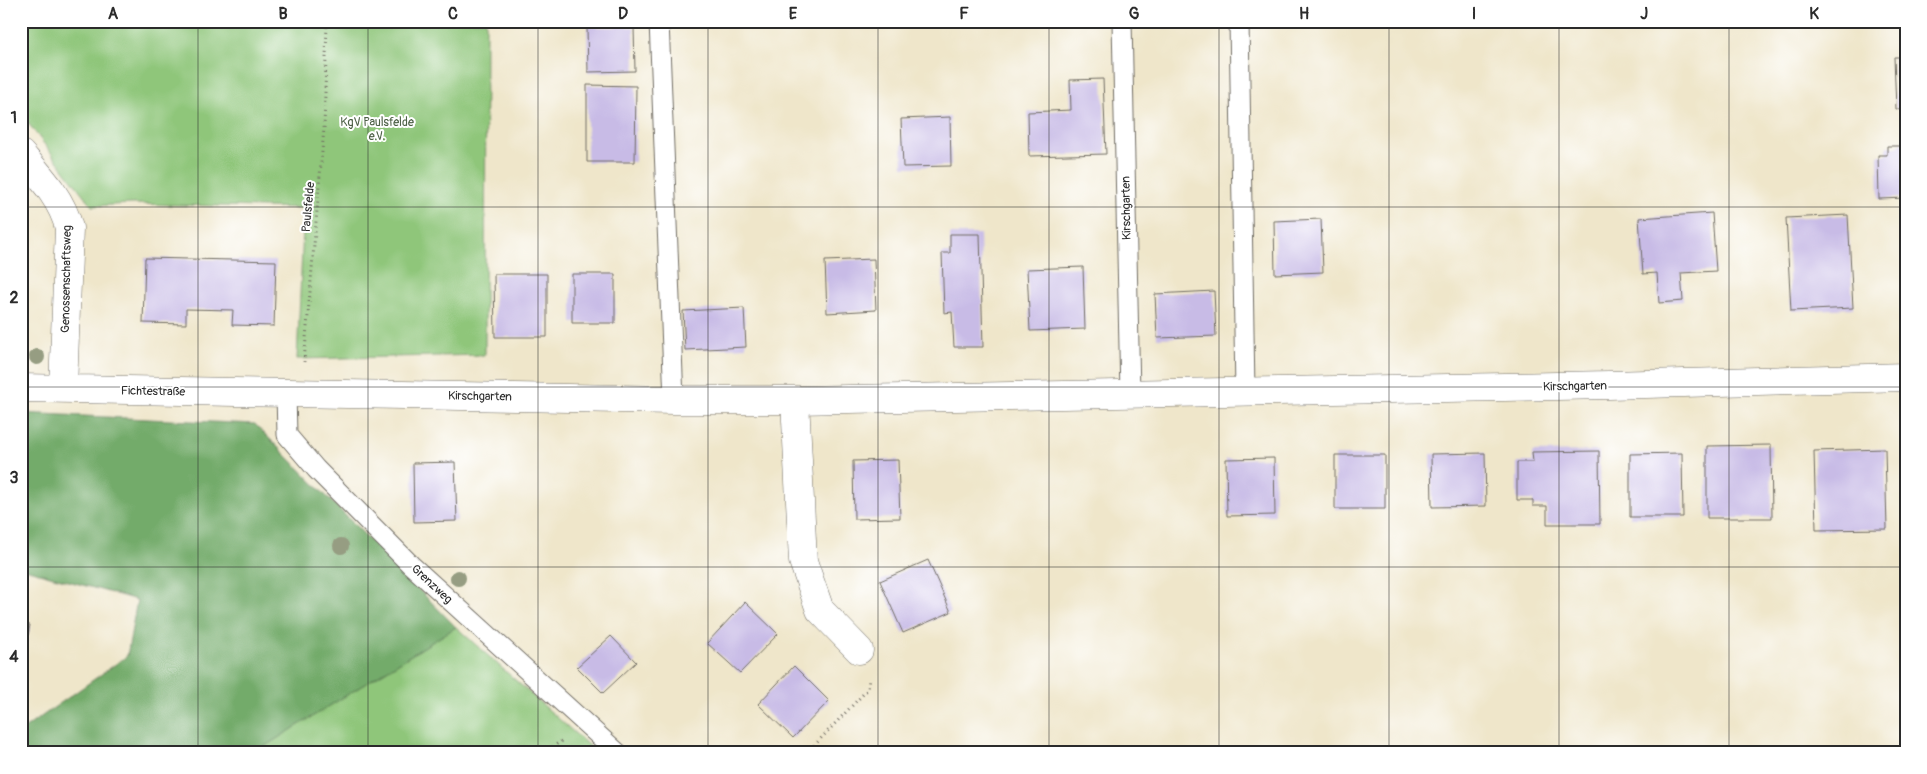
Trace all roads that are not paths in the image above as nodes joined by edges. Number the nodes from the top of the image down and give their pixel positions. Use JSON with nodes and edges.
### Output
{"nodes":[{"id":1,"x":659,"y":21,"type":"edge"},
{"id":2,"x":1122,"y":21,"type":"edge"},
{"id":3,"x":1239,"y":21,"type":"edge"},
{"id":4,"x":21,"y":154,"type":"edge"},
{"id":5,"x":1906,"y":377,"type":"edge"},
{"id":6,"x":21,"y":388,"type":"edge"},
{"id":7,"x":63,"y":389,"type":"junction"},
{"id":8,"x":1245,"y":392,"type":"junction"},
{"id":9,"x":294,"y":393,"type":"junction"},
{"id":10,"x":1130,"y":394,"type":"junction"},
{"id":11,"x":674,"y":400,"type":"junction"},
{"id":12,"x":795,"y":400,"type":"junction"},
{"id":13,"x":859,"y":650,"type":"road end"},
{"id":14,"x":618,"y":753,"type":"edge"}],
"edges":[{"from":1,"to":11,"type":"lane"},
{"from":2,"to":10,"type":"lane","name":"Kirschgarten"},
{"from":3,"to":8,"type":"lane"},
{"from":4,"to":7,"type":"street","name":"Genossenschaftsweg"},
{"from":5,"to":8,"type":"street","name":"Kirschgarten"},
{"from":6,"to":7,"type":"street","name":"Fichtestraße"},
{"from":7,"to":9,"type":"street","name":"Fichtestraße"},
{"from":8,"to":10,"type":"street","name":"Kirschgarten"},
{"from":9,"to":11,"type":"street","name":"Kirschgarten"},
{"from":9,"to":14,"type":"lane","name":"Grenzweg"},
{"from":10,"to":12,"type":"street","name":"Kirschgarten"},
{"from":11,"to":12,"type":"street","name":"Kirschgarten"},
{"from":12,"to":13,"type":"street"}]}
